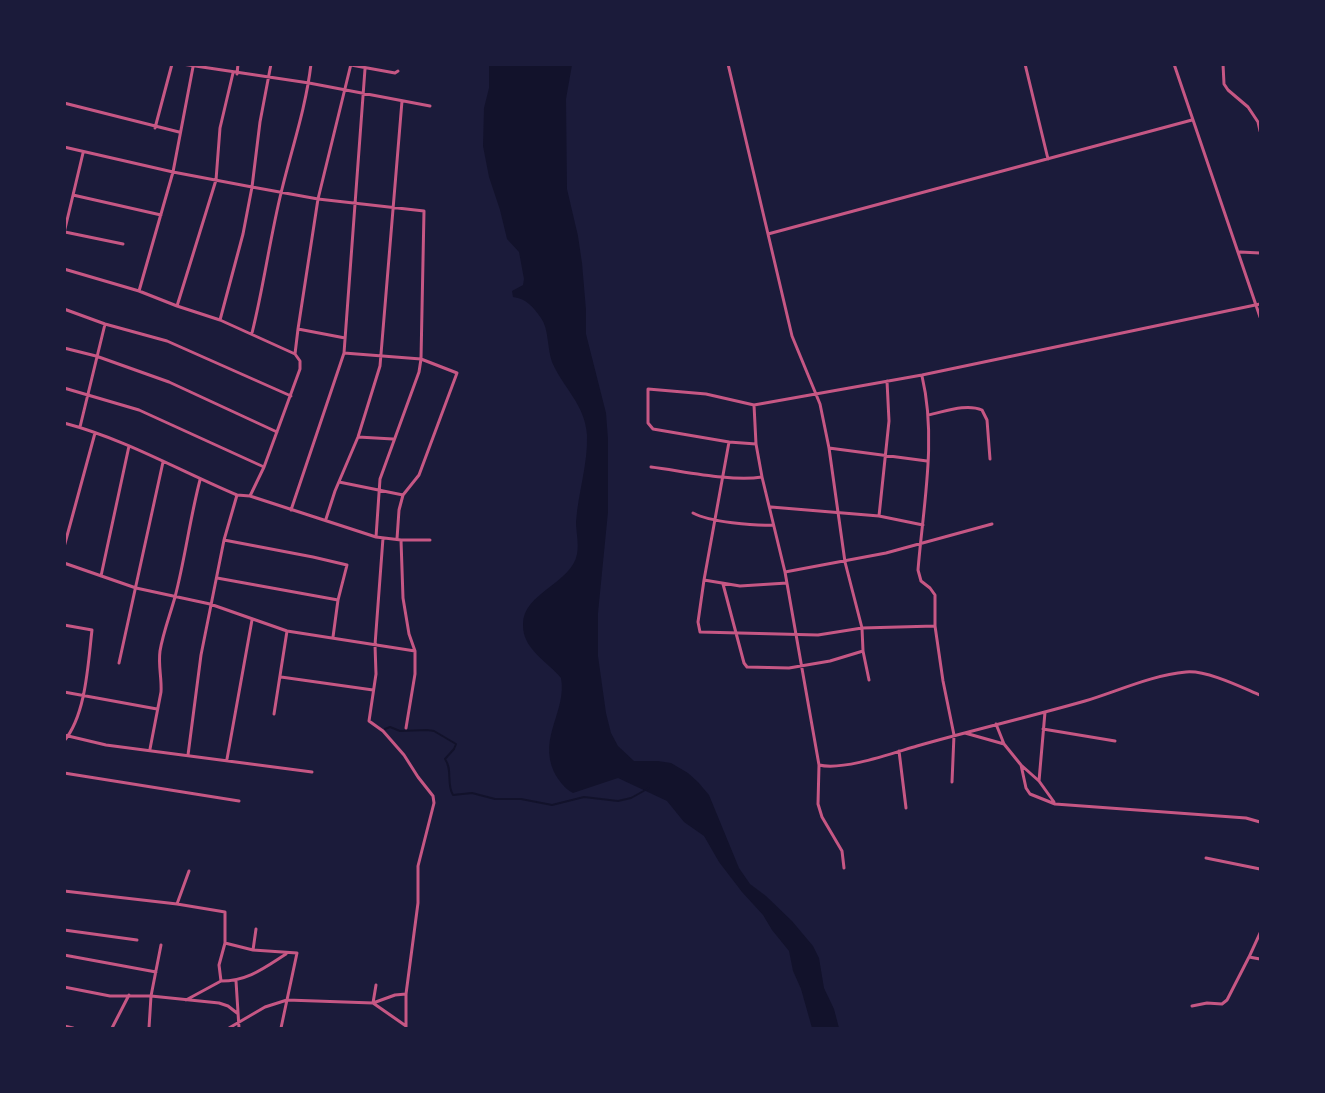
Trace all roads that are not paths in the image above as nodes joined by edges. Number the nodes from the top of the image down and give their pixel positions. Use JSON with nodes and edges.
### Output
{"nodes":[{"id":1,"x":172,"y":64,"type":"edge"},
{"id":2,"x":182,"y":64,"type":"edge"},
{"id":3,"x":238,"y":64,"type":"edge"},
{"id":4,"x":271,"y":64,"type":"edge"},
{"id":5,"x":311,"y":64,"type":"edge"},
{"id":6,"x":1025,"y":64,"type":"edge"},
{"id":7,"x":1174,"y":64,"type":"edge"},
{"id":8,"x":1223,"y":64,"type":"edge"},
{"id":9,"x":351,"y":65,"type":"edge"},
{"id":10,"x":729,"y":65,"type":"edge"},
{"id":11,"x":193,"y":67,"type":"junction"},
{"id":12,"x":365,"y":69,"type":"junction"},
{"id":13,"x":398,"y":71,"type":"dead end"},
{"id":14,"x":235,"y":73,"type":"junction"},
{"id":15,"x":269,"y":78,"type":"junction"},
{"id":16,"x":309,"y":83,"type":"junction"},
{"id":17,"x":346,"y":90,"type":"junction"},
{"id":18,"x":363,"y":93,"type":"junction"},
{"id":19,"x":402,"y":101,"type":"junction"},
{"id":20,"x":64,"y":104,"type":"edge"},
{"id":21,"x":430,"y":106,"type":"dead end"},
{"id":22,"x":1192,"y":120,"type":"junction"},
{"id":23,"x":1259,"y":123,"type":"edge"},
{"id":24,"x":155,"y":128,"type":"junction"},
{"id":25,"x":1260,"y":131,"type":"edge"},
{"id":26,"x":180,"y":132,"type":"junction"},
{"id":27,"x":64,"y":147,"type":"edge"},
{"id":28,"x":83,"y":152,"type":"junction"},
{"id":29,"x":1048,"y":159,"type":"junction"},
{"id":30,"x":173,"y":172,"type":"junction"},
{"id":31,"x":216,"y":180,"type":"junction"},
{"id":32,"x":252,"y":187,"type":"junction"},
{"id":33,"x":281,"y":192,"type":"junction"},
{"id":34,"x":73,"y":195,"type":"junction"},
{"id":35,"x":318,"y":199,"type":"junction"},
{"id":36,"x":354,"y":203,"type":"junction"},
{"id":37,"x":393,"y":207,"type":"junction"},
{"id":38,"x":161,"y":215,"type":"junction"},
{"id":39,"x":65,"y":232,"type":"edge"},
{"id":40,"x":768,"y":234,"type":"junction"},
{"id":41,"x":123,"y":244,"type":"dead end"},
{"id":42,"x":1240,"y":252,"type":"junction"},
{"id":43,"x":1260,"y":253,"type":"edge"},
{"id":44,"x":64,"y":269,"type":"edge"},
{"id":45,"x":139,"y":291,"type":"junction"},
{"id":46,"x":1256,"y":304,"type":"junction"},
{"id":47,"x":1260,"y":304,"type":"edge"},
{"id":48,"x":177,"y":306,"type":"junction"},
{"id":49,"x":64,"y":309,"type":"edge"},
{"id":50,"x":1260,"y":317,"type":"edge"},
{"id":51,"x":220,"y":320,"type":"junction"},
{"id":52,"x":105,"y":324,"type":"junction"},
{"id":53,"x":298,"y":329,"type":"junction"},
{"id":54,"x":252,"y":333,"type":"junction"},
{"id":55,"x":345,"y":338,"type":"junction"},
{"id":56,"x":64,"y":348,"type":"edge"},
{"id":57,"x":344,"y":353,"type":"junction"},
{"id":58,"x":295,"y":354,"type":"junction"},
{"id":59,"x":96,"y":356,"type":"junction"},
{"id":60,"x":381,"y":356,"type":"junction"},
{"id":61,"x":421,"y":359,"type":"junction"},
{"id":62,"x":922,"y":375,"type":"junction"},
{"id":63,"x":887,"y":381,"type":"junction"},
{"id":64,"x":64,"y":388,"type":"edge"},
{"id":65,"x":815,"y":394,"type":"junction"},
{"id":66,"x":87,"y":395,"type":"junction"},
{"id":67,"x":291,"y":396,"type":"junction"},
{"id":68,"x":754,"y":405,"type":"junction"},
{"id":69,"x":928,"y":415,"type":"junction"},
{"id":70,"x":64,"y":423,"type":"edge"},
{"id":71,"x":80,"y":427,"type":"junction"},
{"id":72,"x":277,"y":432,"type":"junction"},
{"id":73,"x":95,"y":433,"type":"junction"},
{"id":74,"x":358,"y":437,"type":"junction"},
{"id":75,"x":393,"y":439,"type":"junction"},
{"id":76,"x":729,"y":442,"type":"junction"},
{"id":77,"x":756,"y":444,"type":"junction"},
{"id":78,"x":129,"y":446,"type":"junction"},
{"id":79,"x":829,"y":448,"type":"junction"},
{"id":80,"x":887,"y":455,"type":"junction"},
{"id":81,"x":990,"y":459,"type":"dead end"},
{"id":82,"x":927,"y":461,"type":"junction"},
{"id":83,"x":163,"y":462,"type":"junction"},
{"id":84,"x":264,"y":467,"type":"junction"},
{"id":85,"x":651,"y":467,"type":"dead end"},
{"id":86,"x":722,"y":476,"type":"junction"},
{"id":87,"x":762,"y":477,"type":"junction"},
{"id":88,"x":200,"y":480,"type":"junction"},
{"id":89,"x":339,"y":482,"type":"junction"},
{"id":90,"x":381,"y":490,"type":"junction"},
{"id":91,"x":237,"y":495,"type":"junction"},
{"id":92,"x":403,"y":495,"type":"junction"},
{"id":93,"x":250,"y":496,"type":"junction"},
{"id":94,"x":771,"y":507,"type":"junction"},
{"id":95,"x":291,"y":510,"type":"junction"},
{"id":96,"x":838,"y":511,"type":"junction"},
{"id":97,"x":693,"y":513,"type":"dead end"},
{"id":98,"x":879,"y":516,"type":"junction"},
{"id":99,"x":326,"y":519,"type":"junction"},
{"id":100,"x":714,"y":519,"type":"junction"},
{"id":101,"x":992,"y":524,"type":"dead end"},
{"id":102,"x":773,"y":525,"type":"junction"},
{"id":103,"x":923,"y":525,"type":"junction"},
{"id":104,"x":376,"y":537,"type":"junction"},
{"id":105,"x":383,"y":538,"type":"junction"},
{"id":106,"x":224,"y":540,"type":"junction"},
{"id":107,"x":399,"y":540,"type":"junction"},
{"id":108,"x":430,"y":540,"type":"dead end"},
{"id":109,"x":920,"y":543,"type":"junction"},
{"id":110,"x":64,"y":547,"type":"edge"},
{"id":111,"x":845,"y":562,"type":"junction"},
{"id":112,"x":64,"y":563,"type":"edge"},
{"id":113,"x":785,"y":572,"type":"junction"},
{"id":114,"x":101,"y":576,"type":"junction"},
{"id":115,"x":217,"y":578,"type":"junction"},
{"id":116,"x":704,"y":580,"type":"junction"},
{"id":117,"x":788,"y":583,"type":"junction"},
{"id":118,"x":723,"y":584,"type":"junction"},
{"id":119,"x":136,"y":588,"type":"junction"},
{"id":120,"x":175,"y":596,"type":"junction"},
{"id":121,"x":338,"y":600,"type":"junction"},
{"id":122,"x":210,"y":604,"type":"junction"},
{"id":123,"x":252,"y":620,"type":"junction"},
{"id":124,"x":64,"y":624,"type":"edge"},
{"id":125,"x":935,"y":626,"type":"junction"},
{"id":126,"x":862,"y":628,"type":"junction"},
{"id":127,"x":287,"y":631,"type":"junction"},
{"id":128,"x":737,"y":634,"type":"junction"},
{"id":129,"x":797,"y":635,"type":"junction"},
{"id":130,"x":333,"y":637,"type":"junction"},
{"id":131,"x":375,"y":645,"type":"junction"},
{"id":132,"x":415,"y":651,"type":"junction"},
{"id":133,"x":863,"y":651,"type":"junction"},
{"id":134,"x":119,"y":663,"type":"dead end"},
{"id":135,"x":803,"y":666,"type":"junction"},
{"id":136,"x":281,"y":677,"type":"junction"},
{"id":137,"x":869,"y":680,"type":"dead end"},
{"id":138,"x":373,"y":690,"type":"junction"},
{"id":139,"x":64,"y":692,"type":"edge"},
{"id":140,"x":1260,"y":694,"type":"edge"},
{"id":141,"x":83,"y":695,"type":"junction"},
{"id":142,"x":157,"y":709,"type":"junction"},
{"id":143,"x":1045,"y":712,"type":"junction"},
{"id":144,"x":274,"y":714,"type":"dead end"},
{"id":145,"x":996,"y":724,"type":"junction"},
{"id":146,"x":406,"y":728,"type":"dead end"},
{"id":147,"x":1043,"y":729,"type":"junction"},
{"id":148,"x":963,"y":733,"type":"junction"},
{"id":149,"x":954,"y":735,"type":"junction"},
{"id":150,"x":66,"y":736,"type":"edge"},
{"id":151,"x":64,"y":741,"type":"edge"},
{"id":152,"x":1114,"y":741,"type":"dead end"},
{"id":153,"x":1004,"y":744,"type":"junction"},
{"id":154,"x":150,"y":749,"type":"junction"},
{"id":155,"x":899,"y":751,"type":"junction"},
{"id":156,"x":188,"y":754,"type":"junction"},
{"id":157,"x":227,"y":759,"type":"junction"},
{"id":158,"x":819,"y":765,"type":"junction"},
{"id":159,"x":1021,"y":765,"type":"junction"},
{"id":160,"x":312,"y":772,"type":"dead end"},
{"id":161,"x":64,"y":773,"type":"edge"},
{"id":162,"x":1039,"y":781,"type":"junction"},
{"id":163,"x":952,"y":782,"type":"dead end"},
{"id":164,"x":239,"y":801,"type":"dead end"},
{"id":165,"x":1055,"y":804,"type":"junction"},
{"id":166,"x":906,"y":808,"type":"dead end"},
{"id":167,"x":1260,"y":822,"type":"edge"},
{"id":168,"x":1206,"y":858,"type":"dead end"},
{"id":169,"x":844,"y":868,"type":"dead end"},
{"id":170,"x":1260,"y":869,"type":"edge"},
{"id":171,"x":189,"y":871,"type":"dead end"},
{"id":172,"x":64,"y":891,"type":"edge"},
{"id":173,"x":177,"y":904,"type":"junction"},
{"id":174,"x":256,"y":929,"type":"dead end"},
{"id":175,"x":64,"y":930,"type":"edge"},
{"id":176,"x":1260,"y":933,"type":"edge"},
{"id":177,"x":137,"y":940,"type":"dead end"},
{"id":178,"x":225,"y":943,"type":"junction"},
{"id":179,"x":161,"y":945,"type":"dead end"},
{"id":180,"x":253,"y":950,"type":"junction"},
{"id":181,"x":286,"y":954,"type":"junction"},
{"id":182,"x":64,"y":955,"type":"edge"},
{"id":183,"x":1250,"y":957,"type":"junction"},
{"id":184,"x":1260,"y":959,"type":"edge"},
{"id":185,"x":156,"y":972,"type":"junction"},
{"id":186,"x":221,"y":981,"type":"junction"},
{"id":187,"x":236,"y":981,"type":"junction"},
{"id":188,"x":376,"y":985,"type":"dead end"},
{"id":189,"x":64,"y":987,"type":"edge"},
{"id":190,"x":406,"y":994,"type":"junction"},
{"id":191,"x":129,"y":995,"type":"junction"},
{"id":192,"x":151,"y":996,"type":"junction"},
{"id":193,"x":186,"y":1000,"type":"junction"},
{"id":194,"x":287,"y":1000,"type":"junction"},
{"id":195,"x":373,"y":1003,"type":"junction"},
{"id":196,"x":1192,"y":1006,"type":"dead end"},
{"id":197,"x":237,"y":1013,"type":"junction"},
{"id":198,"x":239,"y":1022,"type":"junction"},
{"id":199,"x":64,"y":1026,"type":"edge"},
{"id":200,"x":406,"y":1027,"type":"edge"},
{"id":201,"x":73,"y":1029,"type":"edge"},
{"id":202,"x":112,"y":1029,"type":"edge"},
{"id":203,"x":149,"y":1029,"type":"edge"},
{"id":204,"x":229,"y":1029,"type":"edge"},
{"id":205,"x":239,"y":1029,"type":"edge"},
{"id":206,"x":281,"y":1029,"type":"edge"}],
"edges":[{"from":1,"to":24,"type":"street"},
{"from":2,"to":11,"type":"street"},
{"from":3,"to":14,"type":"street"},
{"from":4,"to":15,"type":"street"},
{"from":5,"to":16,"type":"street"},
{"from":6,"to":29,"type":"street"},
{"from":7,"to":22,"type":"street"},
{"from":8,"to":23,"type":"street"},
{"from":9,"to":12,"type":"street"},
{"from":9,"to":17,"type":"street"},
{"from":10,"to":40,"type":"street"},
{"from":11,"to":14,"type":"street"},
{"from":11,"to":26,"type":"street"},
{"from":12,"to":13,"type":"street"},
{"from":12,"to":18,"type":"street"},
{"from":14,"to":15,"type":"street"},
{"from":14,"to":31,"type":"street"},
{"from":15,"to":16,"type":"street"},
{"from":15,"to":32,"type":"street"},
{"from":16,"to":17,"type":"street"},
{"from":16,"to":33,"type":"street"},
{"from":17,"to":18,"type":"street"},
{"from":17,"to":35,"type":"street"},
{"from":18,"to":19,"type":"street"},
{"from":18,"to":36,"type":"street"},
{"from":19,"to":21,"type":"street"},
{"from":19,"to":37,"type":"street"},
{"from":20,"to":24,"type":"street"},
{"from":22,"to":29,"type":"street"},
{"from":22,"to":42,"type":"street"},
{"from":23,"to":25,"type":"street"},
{"from":24,"to":26,"type":"street"},
{"from":26,"to":30,"type":"street"},
{"from":27,"to":28,"type":"street"},
{"from":28,"to":30,"type":"street"},
{"from":28,"to":34,"type":"street"},
{"from":29,"to":40,"type":"street"},
{"from":30,"to":31,"type":"street"},
{"from":30,"to":38,"type":"street"},
{"from":31,"to":32,"type":"street"},
{"from":31,"to":48,"type":"street"},
{"from":32,"to":33,"type":"street"},
{"from":32,"to":51,"type":"street"},
{"from":33,"to":35,"type":"street"},
{"from":33,"to":54,"type":"street"},
{"from":34,"to":38,"type":"street"},
{"from":34,"to":39,"type":"street"},
{"from":35,"to":36,"type":"street"},
{"from":35,"to":53,"type":"street"},
{"from":36,"to":37,"type":"street"},
{"from":36,"to":55,"type":"street"},
{"from":37,"to":60,"type":"street"},
{"from":37,"to":61,"type":"street"},
{"from":38,"to":45,"type":"street"},
{"from":39,"to":41,"type":"street"},
{"from":40,"to":65,"type":"street"},
{"from":42,"to":43,"type":"street"},
{"from":42,"to":46,"type":"street"},
{"from":44,"to":45,"type":"street"},
{"from":45,"to":48,"type":"street"},
{"from":46,"to":47,"type":"street"},
{"from":46,"to":50,"type":"street"},
{"from":46,"to":62,"type":"street"},
{"from":48,"to":51,"type":"street"},
{"from":49,"to":52,"type":"street"},
{"from":51,"to":54,"type":"street"},
{"from":52,"to":59,"type":"street"},
{"from":52,"to":67,"type":"street"},
{"from":53,"to":55,"type":"street"},
{"from":53,"to":58,"type":"street"},
{"from":54,"to":58,"type":"street"},
{"from":55,"to":57,"type":"street"},
{"from":56,"to":59,"type":"street"},
{"from":57,"to":60,"type":"street"},
{"from":57,"to":95,"type":"street"},
{"from":58,"to":67,"type":"street"},
{"from":59,"to":66,"type":"street"},
{"from":59,"to":72,"type":"street"},
{"from":60,"to":61,"type":"street"},
{"from":60,"to":74,"type":"street"},
{"from":61,"to":75,"type":"street"},
{"from":61,"to":92,"type":"street"},
{"from":62,"to":63,"type":"street"},
{"from":62,"to":69,"type":"street"},
{"from":63,"to":65,"type":"street"},
{"from":63,"to":80,"type":"street"},
{"from":64,"to":66,"type":"street"},
{"from":65,"to":68,"type":"street"},
{"from":65,"to":79,"type":"street"},
{"from":66,"to":71,"type":"street"},
{"from":66,"to":84,"type":"street"},
{"from":67,"to":72,"type":"street"},
{"from":68,"to":76,"type":"street"},
{"from":68,"to":77,"type":"street"},
{"from":69,"to":81,"type":"street"},
{"from":69,"to":82,"type":"street"},
{"from":70,"to":71,"type":"street"},
{"from":71,"to":73,"type":"street"},
{"from":72,"to":84,"type":"street"},
{"from":73,"to":78,"type":"street"},
{"from":73,"to":110,"type":"street"},
{"from":74,"to":75,"type":"street"},
{"from":74,"to":89,"type":"street"},
{"from":75,"to":90,"type":"street"},
{"from":76,"to":77,"type":"street"},
{"from":76,"to":86,"type":"street"},
{"from":77,"to":87,"type":"street"},
{"from":78,"to":83,"type":"street"},
{"from":78,"to":114,"type":"street"},
{"from":79,"to":80,"type":"street"},
{"from":79,"to":96,"type":"street"},
{"from":80,"to":82,"type":"street"},
{"from":80,"to":98,"type":"street"},
{"from":82,"to":103,"type":"street"},
{"from":83,"to":88,"type":"street"},
{"from":83,"to":119,"type":"street"},
{"from":84,"to":93,"type":"street"},
{"from":85,"to":86,"type":"street"},
{"from":86,"to":87,"type":"street"},
{"from":86,"to":100,"type":"street"},
{"from":87,"to":94,"type":"street"},
{"from":88,"to":91,"type":"street"},
{"from":88,"to":120,"type":"street"},
{"from":89,"to":90,"type":"street"},
{"from":89,"to":99,"type":"street"},
{"from":90,"to":92,"type":"street"},
{"from":90,"to":104,"type":"street"},
{"from":91,"to":93,"type":"street"},
{"from":91,"to":106,"type":"street"},
{"from":92,"to":107,"type":"street"},
{"from":93,"to":95,"type":"street"},
{"from":94,"to":96,"type":"street"},
{"from":94,"to":102,"type":"street"},
{"from":95,"to":99,"type":"street"},
{"from":96,"to":98,"type":"street"},
{"from":96,"to":111,"type":"street"},
{"from":97,"to":100,"type":"street"},
{"from":98,"to":103,"type":"street"},
{"from":99,"to":104,"type":"street"},
{"from":100,"to":102,"type":"street"},
{"from":100,"to":116,"type":"street"},
{"from":101,"to":109,"type":"street"},
{"from":102,"to":113,"type":"street"},
{"from":103,"to":109,"type":"street"},
{"from":104,"to":105,"type":"street"},
{"from":105,"to":107,"type":"street"},
{"from":105,"to":131,"type":"street"},
{"from":106,"to":115,"type":"street"},
{"from":106,"to":121,"type":"street"},
{"from":107,"to":108,"type":"street"},
{"from":107,"to":132,"type":"street"},
{"from":109,"to":111,"type":"street"},
{"from":109,"to":125,"type":"street"},
{"from":111,"to":113,"type":"street"},
{"from":111,"to":126,"type":"street"},
{"from":112,"to":114,"type":"street"},
{"from":113,"to":117,"type":"street"},
{"from":114,"to":119,"type":"street"},
{"from":115,"to":121,"type":"street"},
{"from":115,"to":122,"type":"street"},
{"from":116,"to":118,"type":"street"},
{"from":116,"to":128,"type":"street"},
{"from":117,"to":118,"type":"street"},
{"from":117,"to":129,"type":"street"},
{"from":118,"to":128,"type":"street"},
{"from":119,"to":120,"type":"street"},
{"from":119,"to":134,"type":"street"},
{"from":120,"to":122,"type":"street"},
{"from":120,"to":142,"type":"street"},
{"from":121,"to":130,"type":"street"},
{"from":122,"to":123,"type":"street"},
{"from":122,"to":156,"type":"street"},
{"from":123,"to":127,"type":"street"},
{"from":123,"to":157,"type":"street"},
{"from":124,"to":141,"type":"street"},
{"from":125,"to":126,"type":"street"},
{"from":125,"to":149,"type":"street"},
{"from":126,"to":129,"type":"street"},
{"from":126,"to":133,"type":"street"},
{"from":127,"to":130,"type":"street"},
{"from":127,"to":136,"type":"street"},
{"from":128,"to":129,"type":"street"},
{"from":128,"to":135,"type":"street"},
{"from":129,"to":135,"type":"street"},
{"from":130,"to":131,"type":"street"},
{"from":131,"to":132,"type":"street"},
{"from":131,"to":138,"type":"street"},
{"from":132,"to":146,"type":"street"},
{"from":133,"to":135,"type":"street"},
{"from":133,"to":137,"type":"street"},
{"from":135,"to":158,"type":"street"},
{"from":136,"to":138,"type":"street"},
{"from":136,"to":144,"type":"street"},
{"from":138,"to":190,"type":"street"},
{"from":139,"to":141,"type":"street"},
{"from":140,"to":143,"type":"street"},
{"from":141,"to":142,"type":"street"},
{"from":141,"to":150,"type":"street"},
{"from":142,"to":154,"type":"street"},
{"from":143,"to":145,"type":"street"},
{"from":143,"to":147,"type":"street"},
{"from":145,"to":148,"type":"street"},
{"from":145,"to":153,"type":"street"},
{"from":147,"to":152,"type":"street"},
{"from":147,"to":162,"type":"street"},
{"from":148,"to":149,"type":"street"},
{"from":148,"to":153,"type":"street"},
{"from":149,"to":155,"type":"street"},
{"from":149,"to":163,"type":"street"},
{"from":150,"to":151,"type":"street"},
{"from":150,"to":154,"type":"street"},
{"from":153,"to":159,"type":"street"},
{"from":154,"to":156,"type":"street"},
{"from":155,"to":158,"type":"street"},
{"from":155,"to":166,"type":"street"},
{"from":156,"to":157,"type":"street"},
{"from":157,"to":160,"type":"street"},
{"from":158,"to":169,"type":"street"},
{"from":159,"to":162,"type":"street"},
{"from":159,"to":165,"type":"street"},
{"from":161,"to":164,"type":"street"},
{"from":162,"to":165,"type":"street"},
{"from":165,"to":167,"type":"street"},
{"from":168,"to":170,"type":"street"},
{"from":171,"to":173,"type":"street"},
{"from":172,"to":173,"type":"street"},
{"from":173,"to":178,"type":"street"},
{"from":174,"to":180,"type":"street"},
{"from":175,"to":177,"type":"street"},
{"from":176,"to":183,"type":"street"},
{"from":178,"to":180,"type":"street"},
{"from":178,"to":186,"type":"street"},
{"from":179,"to":185,"type":"street"},
{"from":180,"to":181,"type":"street"},
{"from":181,"to":187,"type":"street"},
{"from":181,"to":194,"type":"street"},
{"from":182,"to":185,"type":"street"},
{"from":183,"to":184,"type":"street"},
{"from":183,"to":196,"type":"street"},
{"from":185,"to":192,"type":"street"},
{"from":186,"to":187,"type":"street"},
{"from":186,"to":193,"type":"street"},
{"from":187,"to":197,"type":"street"},
{"from":188,"to":195,"type":"street"},
{"from":189,"to":191,"type":"street"},
{"from":190,"to":195,"type":"street"},
{"from":190,"to":200,"type":"street"},
{"from":191,"to":192,"type":"street"},
{"from":191,"to":202,"type":"street"},
{"from":192,"to":193,"type":"street"},
{"from":192,"to":203,"type":"street"},
{"from":193,"to":197,"type":"street"},
{"from":194,"to":195,"type":"street"},
{"from":194,"to":198,"type":"street"},
{"from":194,"to":206,"type":"street"},
{"from":195,"to":200,"type":"street"},
{"from":197,"to":198,"type":"street"},
{"from":198,"to":204,"type":"street"},
{"from":198,"to":205,"type":"street"},
{"from":199,"to":201,"type":"street"}]}
